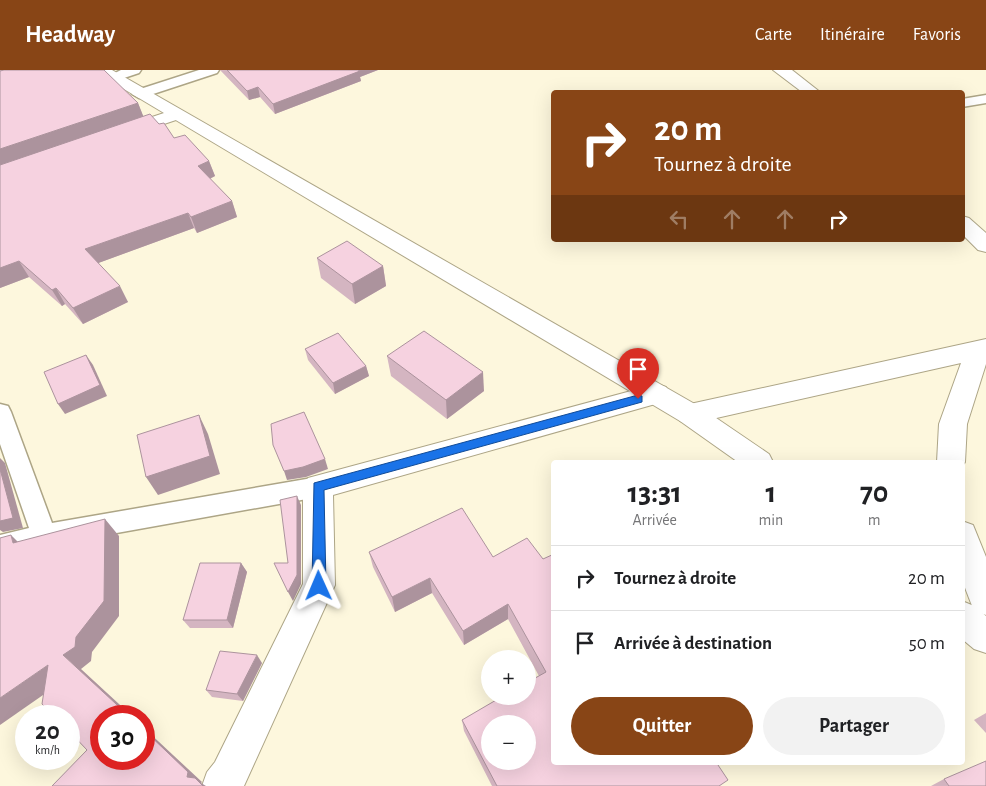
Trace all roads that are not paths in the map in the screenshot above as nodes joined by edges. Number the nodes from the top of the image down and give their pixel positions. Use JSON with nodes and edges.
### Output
{"nodes":[{"id":1,"x":134,"y":70,"type":"edge"},
{"id":2,"x":212,"y":70,"type":"edge"},
{"id":3,"x":781,"y":70,"type":"edge"},
{"id":4,"x":106,"y":74,"type":"edge"},
{"id":5,"x":809,"y":90,"type":"edge"},
{"id":6,"x":139,"y":94,"type":"junction"},
{"id":7,"x":986,"y":99,"type":"edge"},
{"id":8,"x":965,"y":102,"type":"edge"},
{"id":9,"x":173,"y":115,"type":"junction"},
{"id":10,"x":109,"y":137,"type":"edge"},
{"id":11,"x":965,"y":225,"type":"edge"},
{"id":12,"x":986,"y":245,"type":"edge"},
{"id":13,"x":982,"y":349,"type":"edge"},
{"id":14,"x":657,"y":394,"type":"junction"},
{"id":15,"x":0,"y":412,"type":"edge"},
{"id":16,"x":690,"y":414,"type":"junction"},
{"id":17,"x":756,"y":460,"type":"edge"},
{"id":18,"x":951,"y":460,"type":"edge"},
{"id":19,"x":318,"y":487,"type":"junction"},
{"id":20,"x":44,"y":535,"type":"junction"},
{"id":21,"x":965,"y":542,"type":"edge"},
{"id":22,"x":0,"y":546,"type":"edge"},
{"id":23,"x":986,"y":600,"type":"edge"},
{"id":24,"x":965,"y":620,"type":"edge"},
{"id":25,"x":986,"y":637,"type":"edge"},
{"id":26,"x":221,"y":786,"type":"edge"}],
"edges":[{"from":1,"to":4,"type":"lane"},
{"from":2,"to":6,"type":"lane"},
{"from":3,"to":5,"type":"street"},
{"from":4,"to":6,"type":"street"},
{"from":6,"to":9,"type":"street"},
{"from":7,"to":8,"type":"lane"},
{"from":9,"to":10,"type":"street"},
{"from":9,"to":14,"type":"street"},
{"from":11,"to":12,"type":"street"},
{"from":13,"to":16,"type":"street"},
{"from":13,"to":18,"type":"street"},
{"from":14,"to":16,"type":"street"},
{"from":14,"to":19,"type":"street"},
{"from":15,"to":20,"type":"lane"},
{"from":16,"to":17,"type":"street"},
{"from":19,"to":20,"type":"lane"},
{"from":19,"to":26,"type":"street"},
{"from":20,"to":22,"type":"lane"},
{"from":21,"to":23,"type":"street"},
{"from":24,"to":25,"type":"street"}]}
